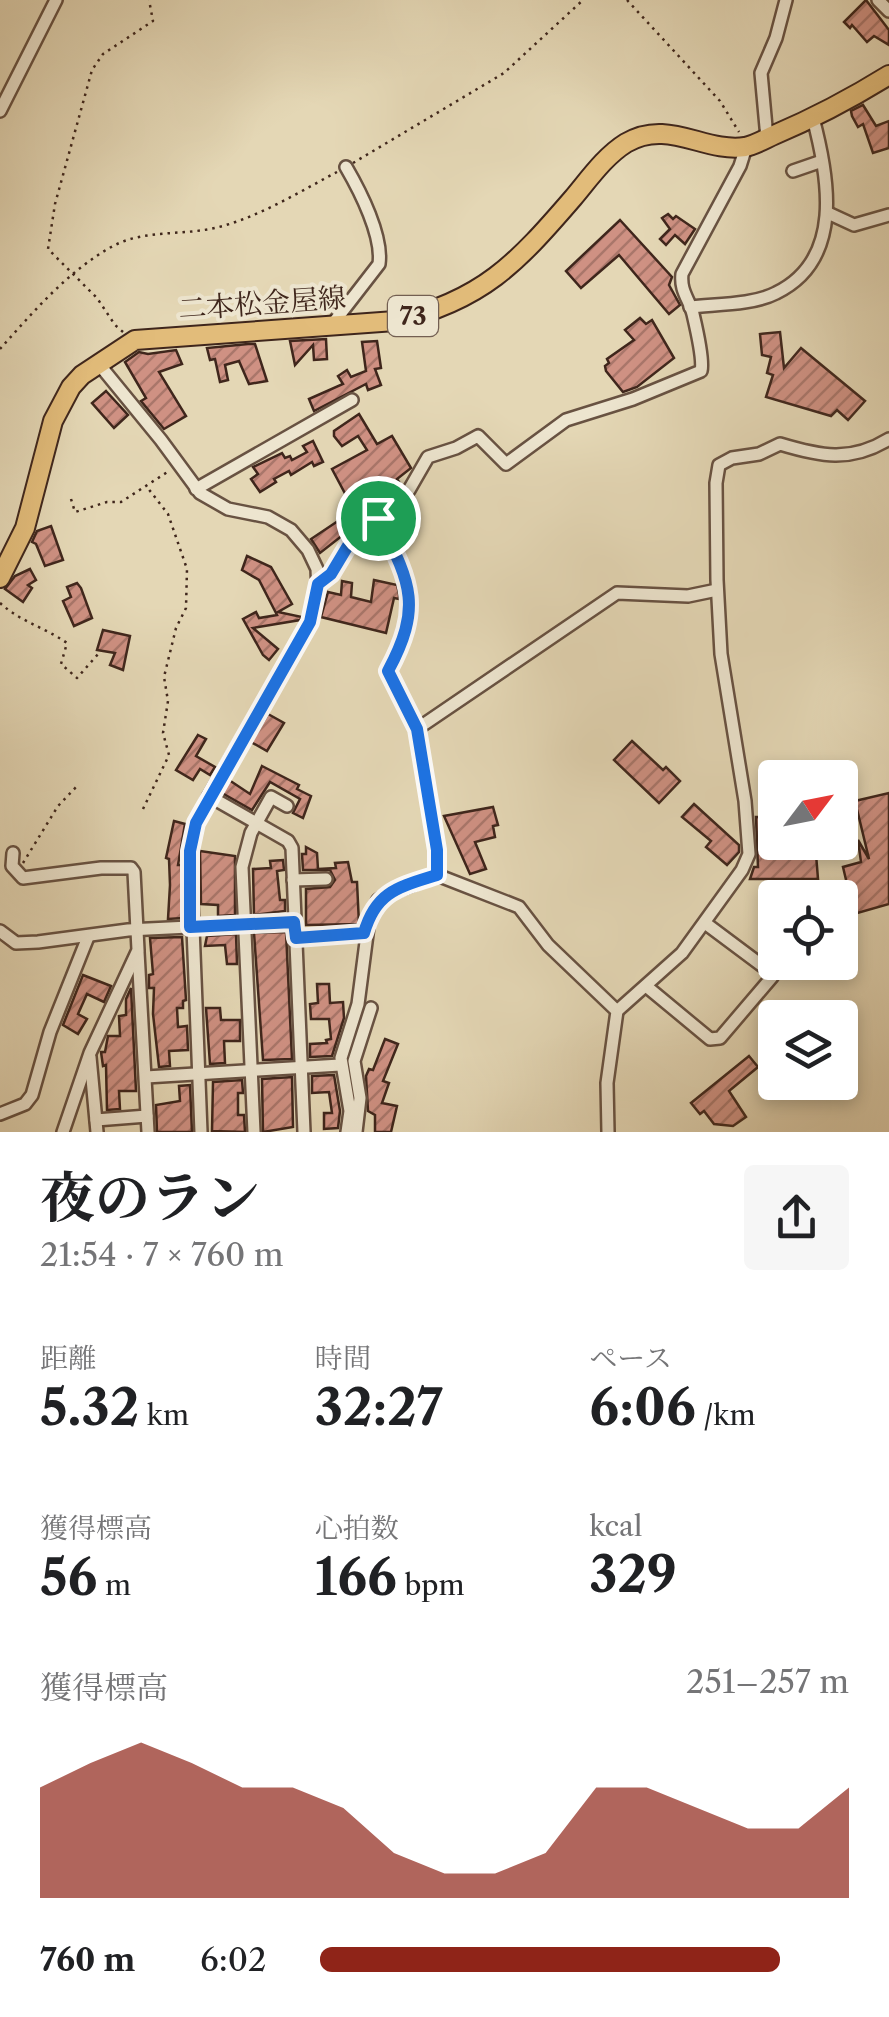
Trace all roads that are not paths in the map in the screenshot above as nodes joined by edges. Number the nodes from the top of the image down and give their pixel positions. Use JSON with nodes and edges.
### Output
{"nodes":[{"id":1,"x":56,"y":0,"type":"edge"},
{"id":2,"x":786,"y":0,"type":"edge"},
{"id":3,"x":878,"y":0,"type":"edge"},
{"id":4,"x":889,"y":12,"type":"edge"},
{"id":5,"x":889,"y":74,"type":"edge"},
{"id":6,"x":0,"y":111,"type":"edge"},
{"id":7,"x":813,"y":118,"type":"junction"},
{"id":8,"x":767,"y":138,"type":"junction"},
{"id":9,"x":746,"y":147,"type":"junction"},
{"id":10,"x":822,"y":161,"type":"junction"},
{"id":11,"x":346,"y":167,"type":"road end"},
{"id":12,"x":793,"y":172,"type":"dead end"},
{"id":13,"x":828,"y":212,"type":"junction"},
{"id":14,"x":889,"y":215,"type":"edge"},
{"id":15,"x":690,"y":307,"type":"junction"},
{"id":16,"x":331,"y":326,"type":"junction"},
{"id":17,"x":98,"y":363,"type":"junction"},
{"id":18,"x":352,"y":400,"type":"dead end"},
{"id":19,"x":889,"y":439,"type":"edge"},
{"id":20,"x":196,"y":489,"type":"junction"},
{"id":21,"x":378,"y":518,"type":"junction"},
{"id":22,"x":0,"y":578,"type":"edge"},
{"id":23,"x":318,"y":584,"type":"junction"},
{"id":24,"x":717,"y":590,"type":"junction"},
{"id":25,"x":417,"y":729,"type":"junction"},
{"id":26,"x":209,"y":796,"type":"junction"},
{"id":27,"x":287,"y":806,"type":"dead end"},
{"id":28,"x":256,"y":824,"type":"junction"},
{"id":29,"x":13,"y":852,"type":"dead end"},
{"id":30,"x":437,"y":875,"type":"junction"},
{"id":31,"x":326,"y":879,"type":"dead end"},
{"id":32,"x":293,"y":880,"type":"junction"},
{"id":33,"x":294,"y":922,"type":"junction"},
{"id":34,"x":706,"y":923,"type":"junction"},
{"id":35,"x":243,"y":924,"type":"junction"},
{"id":36,"x":190,"y":927,"type":"junction"},
{"id":37,"x":138,"y":930,"type":"junction"},
{"id":38,"x":0,"y":931,"type":"edge"},
{"id":39,"x":364,"y":933,"type":"junction"},
{"id":40,"x":88,"y":937,"type":"junction"},
{"id":41,"x":296,"y":938,"type":"junction"},
{"id":42,"x":138,"y":950,"type":"junction"},
{"id":43,"x":646,"y":986,"type":"junction"},
{"id":44,"x":371,"y":1008,"type":"dead end"},
{"id":45,"x":617,"y":1011,"type":"junction"},
{"id":46,"x":90,"y":1053,"type":"junction"},
{"id":47,"x":340,"y":1066,"type":"junction"},
{"id":48,"x":302,"y":1069,"type":"junction"},
{"id":49,"x":251,"y":1071,"type":"junction"},
{"id":50,"x":198,"y":1074,"type":"junction"},
{"id":51,"x":146,"y":1077,"type":"junction"},
{"id":52,"x":0,"y":1114,"type":"edge"},
{"id":53,"x":147,"y":1116,"type":"junction"},
{"id":54,"x":96,"y":1126,"type":"edge"},
{"id":55,"x":63,"y":1132,"type":"edge"},
{"id":56,"x":148,"y":1132,"type":"edge"},
{"id":57,"x":201,"y":1132,"type":"edge"},
{"id":58,"x":254,"y":1132,"type":"edge"},
{"id":59,"x":304,"y":1132,"type":"edge"},
{"id":60,"x":347,"y":1132,"type":"edge"},
{"id":61,"x":356,"y":1132,"type":"edge"},
{"id":62,"x":608,"y":1132,"type":"edge"}],
"edges":[{"from":1,"to":6,"type":"street"},
{"from":2,"to":8,"type":"street"},
{"from":3,"to":4,"type":"street"},
{"from":5,"to":7,"type":"main road"},
{"from":7,"to":8,"type":"main road"},
{"from":7,"to":10,"type":"street"},
{"from":8,"to":9,"type":"main road"},
{"from":9,"to":15,"type":"street"},
{"from":9,"to":16,"type":"main road","name":"二本松金屋線","number":"73"},
{"from":10,"to":12,"type":"street"},
{"from":10,"to":13,"type":"street"},
{"from":11,"to":16,"type":"street"},
{"from":13,"to":14,"type":"street"},
{"from":13,"to":15,"type":"street"},
{"from":15,"to":21,"type":"street"},
{"from":16,"to":17,"type":"main road","name":"二本松金屋線","number":"73"},
{"from":17,"to":20,"type":"street"},
{"from":17,"to":22,"type":"main road","name":"二本松金屋線","number":"73"},
{"from":18,"to":20,"type":"street"},
{"from":19,"to":24,"type":"street"},
{"from":20,"to":23,"type":"street"},
{"from":21,"to":23,"type":"street"},
{"from":21,"to":25,"type":"street"},
{"from":23,"to":26,"type":"street"},
{"from":24,"to":25,"type":"street"},
{"from":24,"to":34,"type":"street"},
{"from":25,"to":30,"type":"street"},
{"from":26,"to":28,"type":"street"},
{"from":26,"to":36,"type":"street"},
{"from":27,"to":28,"type":"street"},
{"from":28,"to":32,"type":"street"},
{"from":28,"to":35,"type":"street"},
{"from":29,"to":37,"type":"street"},
{"from":30,"to":39,"type":"street"},
{"from":30,"to":45,"type":"street"},
{"from":31,"to":32,"type":"street"},
{"from":32,"to":33,"type":"street"},
{"from":33,"to":35,"type":"street"},
{"from":33,"to":41,"type":"street"},
{"from":34,"to":43,"type":"street"},
{"from":34,"to":43,"type":"street"},
{"from":35,"to":36,"type":"street"},
{"from":35,"to":49,"type":"street"},
{"from":36,"to":37,"type":"street"},
{"from":36,"to":50,"type":"street"},
{"from":37,"to":40,"type":"street"},
{"from":37,"to":42,"type":"street"},
{"from":38,"to":40,"type":"street"},
{"from":39,"to":41,"type":"street"},
{"from":39,"to":47,"type":"street"},
{"from":40,"to":52,"type":"street"},
{"from":41,"to":48,"type":"street"},
{"from":42,"to":46,"type":"street"},
{"from":42,"to":51,"type":"street"},
{"from":43,"to":45,"type":"street"},
{"from":44,"to":61,"type":"street"},
{"from":45,"to":62,"type":"street"},
{"from":46,"to":54,"type":"street"},
{"from":46,"to":55,"type":"street"},
{"from":47,"to":48,"type":"street"},
{"from":47,"to":60,"type":"street"},
{"from":48,"to":49,"type":"street"},
{"from":48,"to":59,"type":"street"},
{"from":49,"to":50,"type":"street"},
{"from":49,"to":58,"type":"street"},
{"from":50,"to":51,"type":"street"},
{"from":50,"to":57,"type":"street"},
{"from":51,"to":53,"type":"street"},
{"from":53,"to":54,"type":"street"},
{"from":53,"to":56,"type":"street"}]}
